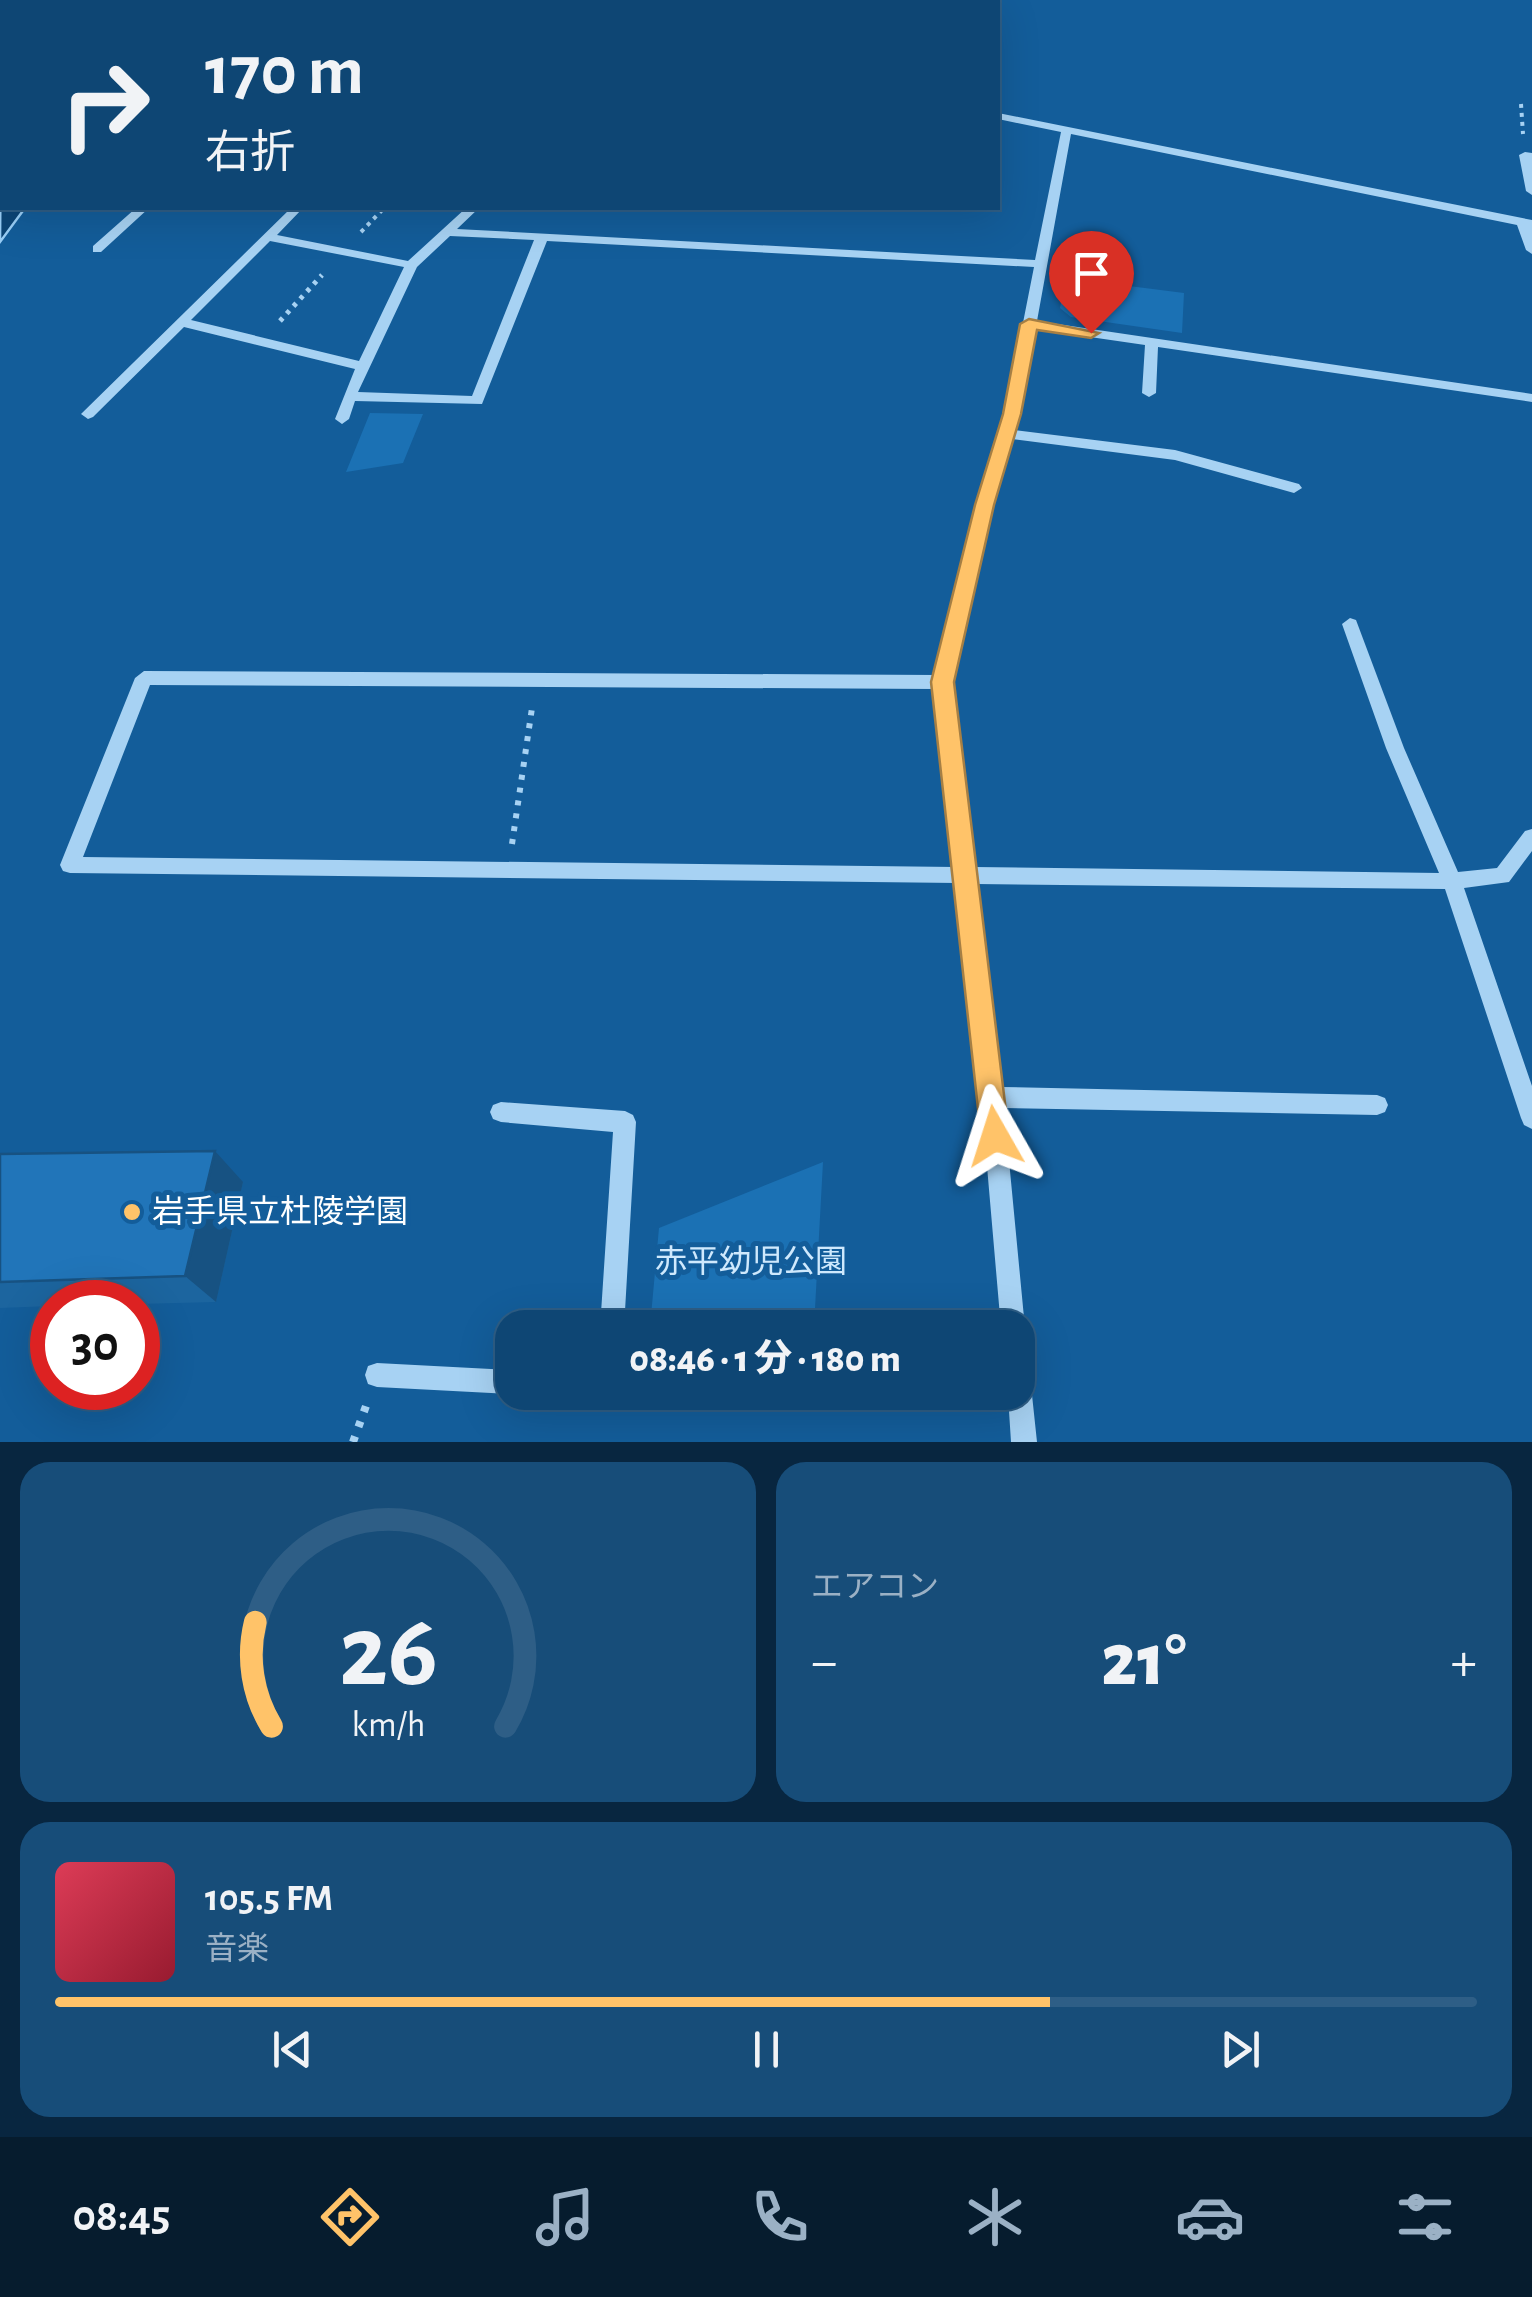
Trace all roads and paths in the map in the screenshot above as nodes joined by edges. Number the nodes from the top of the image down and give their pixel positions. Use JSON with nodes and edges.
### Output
{"nodes":[{"id":1,"x":1000,"y":116,"type":"edge"},
{"id":2,"x":1067,"y":128,"type":"junction"},
{"id":3,"x":1532,"y":156,"type":"edge"},
{"id":4,"x":1532,"y":191,"type":"edge"},
{"id":5,"x":141,"y":210,"type":"edge"},
{"id":6,"x":296,"y":210,"type":"edge"},
{"id":7,"x":471,"y":210,"type":"edge"},
{"id":8,"x":1528,"y":223,"type":"edge"},
{"id":9,"x":446,"y":232,"type":"junction"},
{"id":10,"x":268,"y":237,"type":"junction"},
{"id":11,"x":542,"y":237,"type":"junction"},
{"id":12,"x":97,"y":249,"type":"dead end"},
{"id":13,"x":1532,"y":250,"type":"edge"},
{"id":14,"x":1041,"y":264,"type":"junction"},
{"id":15,"x":411,"y":265,"type":"junction"},
{"id":16,"x":182,"y":322,"type":"junction"},
{"id":17,"x":1029,"y":324,"type":"junction"},
{"id":18,"x":1152,"y":342,"type":"junction"},
{"id":19,"x":360,"y":366,"type":"junction"},
{"id":20,"x":1149,"y":393,"type":"dead end"},
{"id":21,"x":349,"y":396,"type":"junction"},
{"id":22,"x":1532,"y":398,"type":"edge"},
{"id":23,"x":88,"y":414,"type":"dead end"},
{"id":24,"x":342,"y":419,"type":"dead end"},
{"id":25,"x":1006,"y":434,"type":"junction"},
{"id":26,"x":1294,"y":488,"type":"dead end"},
{"id":27,"x":1350,"y":624,"type":"dead end"},
{"id":28,"x":536,"y":680,"type":"junction"},
{"id":29,"x":942,"y":682,"type":"junction"},
{"id":30,"x":1532,"y":837,"type":"edge"},
{"id":31,"x":508,"y":870,"type":"junction"},
{"id":32,"x":966,"y":872,"type":"junction"},
{"id":33,"x":1452,"y":881,"type":"junction"},
{"id":34,"x":992,"y":1098,"type":"junction"},
{"id":35,"x":1377,"y":1105,"type":"dead end"},
{"id":36,"x":502,"y":1112,"type":"dead end"},
{"id":37,"x":1532,"y":1118,"type":"edge"},
{"id":38,"x":613,"y":1310,"type":"edge"},
{"id":39,"x":1011,"y":1310,"type":"edge"},
{"id":40,"x":377,"y":1376,"type":"dead end"},
{"id":41,"x":495,"y":1381,"type":"edge"},
{"id":42,"x":1021,"y":1410,"type":"edge"},
{"id":43,"x":1024,"y":1442,"type":"edge"}],
"edges":[{"from":1,"to":2,"type":"street"},
{"from":2,"to":8,"type":"street"},
{"from":2,"to":14,"type":"street"},
{"from":3,"to":4,"type":"street"},
{"from":5,"to":12,"type":"street"},
{"from":6,"to":10,"type":"street"},
{"from":7,"to":9,"type":"street"},
{"from":8,"to":13,"type":"street"},
{"from":9,"to":11,"type":"street"},
{"from":9,"to":15,"type":"street"},
{"from":10,"to":15,"type":"street"},
{"from":10,"to":16,"type":"street"},
{"from":11,"to":14,"type":"street"},
{"from":11,"to":21,"type":"street"},
{"from":14,"to":17,"type":"street"},
{"from":15,"to":19,"type":"street"},
{"from":16,"to":19,"type":"street"},
{"from":16,"to":23,"type":"street"},
{"from":17,"to":18,"type":"street"},
{"from":17,"to":25,"type":"street"},
{"from":18,"to":20,"type":"street"},
{"from":18,"to":22,"type":"street"},
{"from":19,"to":21,"type":"street"},
{"from":21,"to":24,"type":"street"},
{"from":25,"to":26,"type":"street"},
{"from":25,"to":29,"type":"street"},
{"from":27,"to":33,"type":"street"},
{"from":28,"to":29,"type":"street"},
{"from":28,"to":31,"type":"path"},
{"from":28,"to":31,"type":"street"},
{"from":29,"to":32,"type":"street"},
{"from":30,"to":33,"type":"street"},
{"from":31,"to":32,"type":"street"},
{"from":32,"to":33,"type":"street"},
{"from":32,"to":34,"type":"street"},
{"from":33,"to":37,"type":"street"},
{"from":34,"to":35,"type":"street"},
{"from":34,"to":39,"type":"street"},
{"from":36,"to":38,"type":"street"},
{"from":40,"to":41,"type":"street"},
{"from":42,"to":43,"type":"street"}]}
